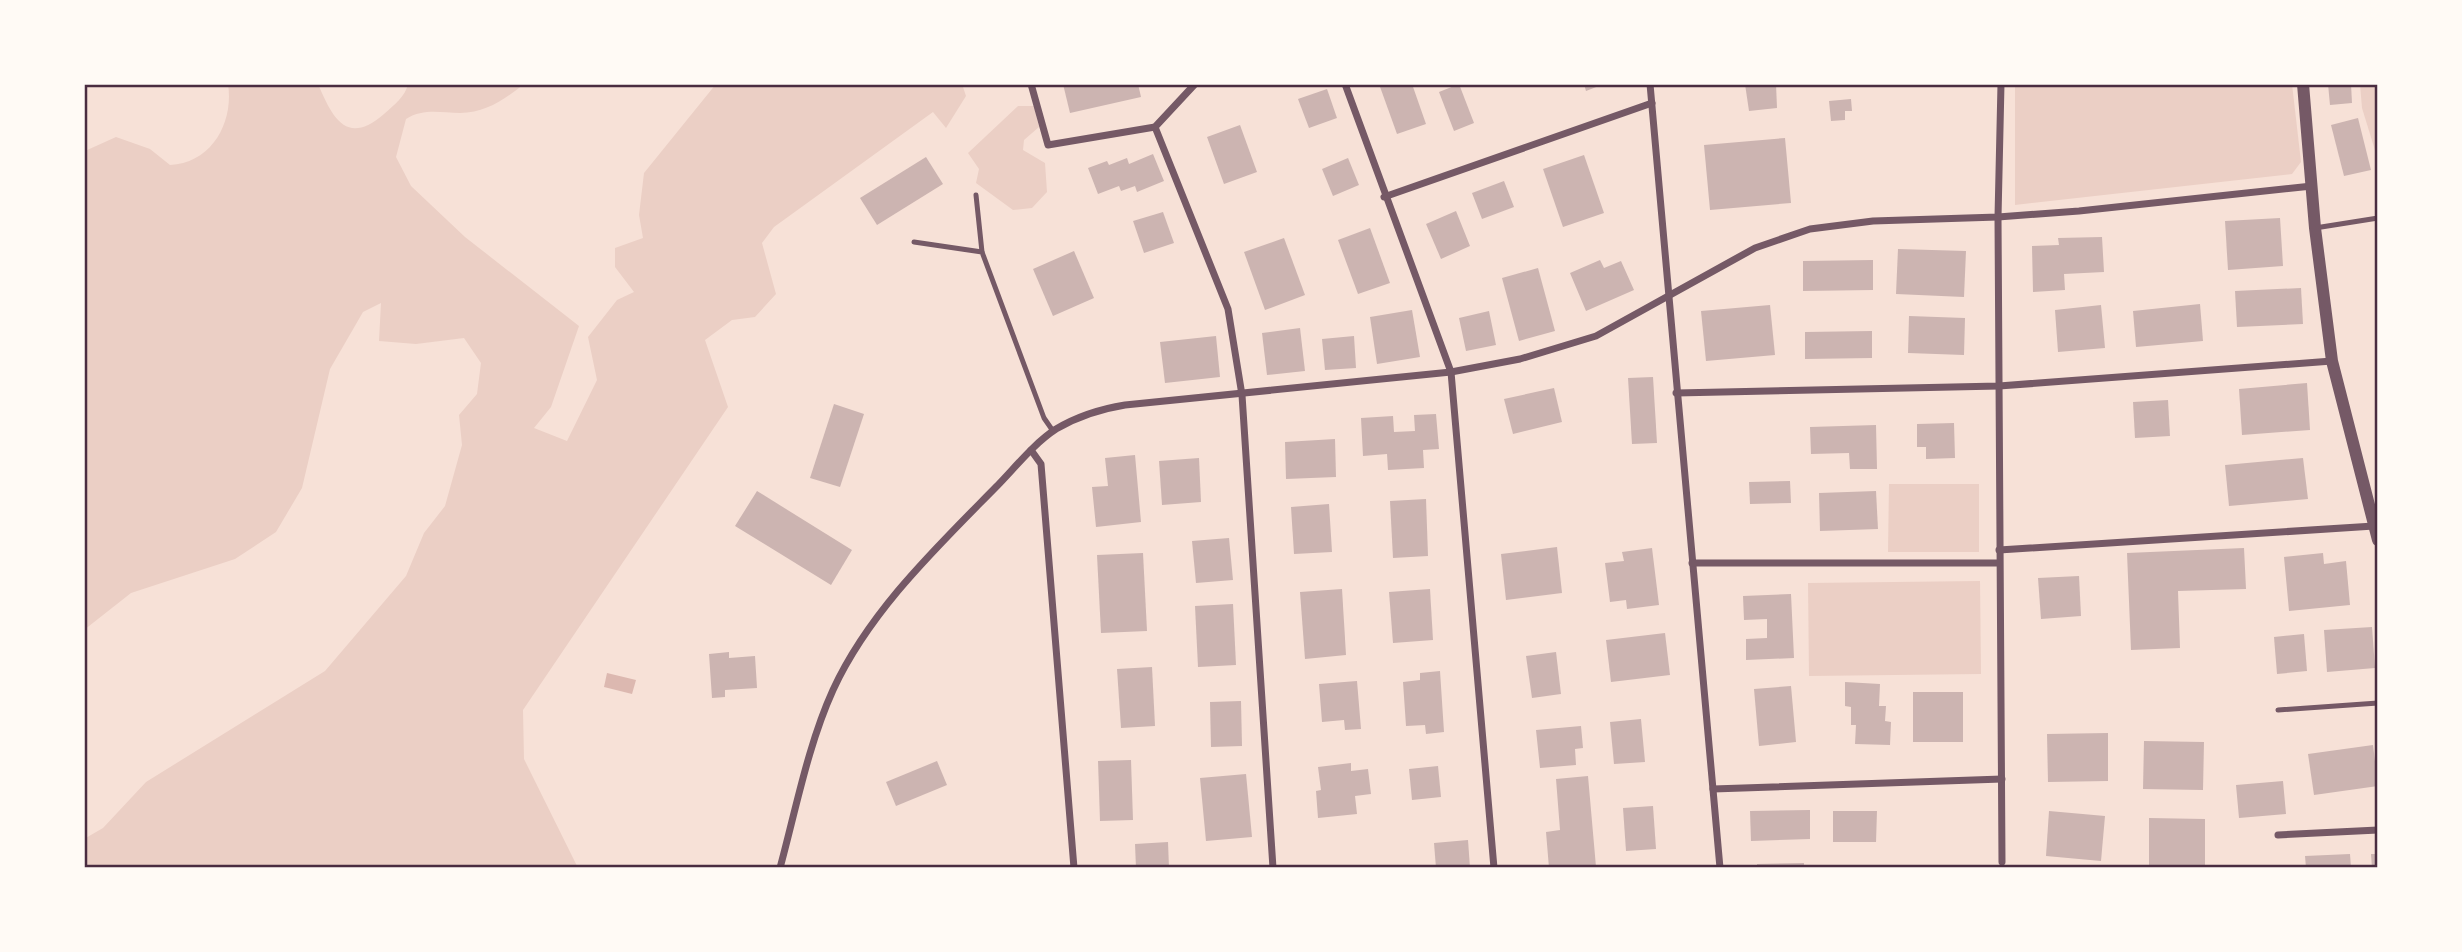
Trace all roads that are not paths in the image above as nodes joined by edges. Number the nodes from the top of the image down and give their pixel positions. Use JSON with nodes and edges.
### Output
{"nodes":[{"id":1,"x":1031,"y":84,"type":"edge"},
{"id":2,"x":1195,"y":84,"type":"edge"},
{"id":3,"x":1345,"y":84,"type":"edge"},
{"id":4,"x":1650,"y":84,"type":"edge"},
{"id":5,"x":2001,"y":84,"type":"edge"},
{"id":6,"x":2303,"y":84,"type":"edge"},
{"id":7,"x":1652,"y":103,"type":"junction"},
{"id":8,"x":1155,"y":127,"type":"junction"},
{"id":9,"x":2313,"y":186,"type":"junction"},
{"id":10,"x":975,"y":195,"type":"dead end"},
{"id":11,"x":1384,"y":197,"type":"junction"},
{"id":12,"x":1998,"y":218,"type":"junction"},
{"id":13,"x":2378,"y":218,"type":"edge"},
{"id":14,"x":2315,"y":228,"type":"junction"},
{"id":15,"x":914,"y":242,"type":"dead end"},
{"id":16,"x":982,"y":252,"type":"junction"},
{"id":17,"x":1669,"y":297,"type":"junction"},
{"id":18,"x":2333,"y":361,"type":"junction"},
{"id":19,"x":1451,"y":372,"type":"junction"},
{"id":20,"x":1999,"y":386,"type":"junction"},
{"id":21,"x":1676,"y":393,"type":"junction"},
{"id":22,"x":1242,"y":396,"type":"junction"},
{"id":23,"x":1054,"y":431,"type":"junction"},
{"id":24,"x":1031,"y":450,"type":"junction"},
{"id":25,"x":2374,"y":526,"type":"junction"},
{"id":26,"x":2378,"y":540,"type":"edge"},
{"id":27,"x":1999,"y":550,"type":"junction"},
{"id":28,"x":1692,"y":563,"type":"junction"},
{"id":29,"x":1999,"y":564,"type":"junction"},
{"id":30,"x":2378,"y":703,"type":"edge"},
{"id":31,"x":2278,"y":710,"type":"dead end"},
{"id":32,"x":2002,"y":779,"type":"junction"},
{"id":33,"x":1713,"y":789,"type":"junction"},
{"id":34,"x":2378,"y":830,"type":"edge"},
{"id":35,"x":2278,"y":835,"type":"dead end"},
{"id":36,"x":2002,"y":862,"type":"dead end"},
{"id":37,"x":780,"y":868,"type":"edge"},
{"id":38,"x":1074,"y":868,"type":"edge"},
{"id":39,"x":1273,"y":868,"type":"edge"},
{"id":40,"x":1494,"y":868,"type":"edge"},
{"id":41,"x":1720,"y":868,"type":"edge"}],
"edges":[{"from":1,"to":8,"type":"street"},
{"from":2,"to":8,"type":"street"},
{"from":3,"to":11,"type":"street"},
{"from":4,"to":7,"type":"street"},
{"from":5,"to":12,"type":"street"},
{"from":6,"to":9,"type":"street"},
{"from":7,"to":11,"type":"street"},
{"from":7,"to":17,"type":"street"},
{"from":8,"to":22,"type":"street"},
{"from":9,"to":12,"type":"street"},
{"from":9,"to":14,"type":"street"},
{"from":10,"to":16,"type":"lane"},
{"from":11,"to":19,"type":"street"},
{"from":12,"to":17,"type":"street"},
{"from":12,"to":20,"type":"street"},
{"from":13,"to":14,"type":"lane"},
{"from":14,"to":18,"type":"street"},
{"from":15,"to":16,"type":"lane"},
{"from":16,"to":23,"type":"lane"},
{"from":17,"to":19,"type":"street"},
{"from":17,"to":21,"type":"street"},
{"from":18,"to":20,"type":"street"},
{"from":18,"to":25,"type":"street"},
{"from":19,"to":22,"type":"street"},
{"from":19,"to":40,"type":"street"},
{"from":20,"to":21,"type":"street"},
{"from":20,"to":27,"type":"street"},
{"from":21,"to":28,"type":"street"},
{"from":22,"to":23,"type":"street"},
{"from":22,"to":39,"type":"street"},
{"from":23,"to":24,"type":"street"},
{"from":24,"to":37,"type":"street"},
{"from":24,"to":38,"type":"street"},
{"from":25,"to":26,"type":"street"},
{"from":25,"to":27,"type":"street"},
{"from":27,"to":29,"type":"street"},
{"from":28,"to":29,"type":"street"},
{"from":28,"to":33,"type":"street"},
{"from":29,"to":32,"type":"street"},
{"from":30,"to":31,"type":"lane"},
{"from":32,"to":33,"type":"street"},
{"from":32,"to":36,"type":"street"},
{"from":33,"to":41,"type":"street"},
{"from":34,"to":35,"type":"street"}]}
